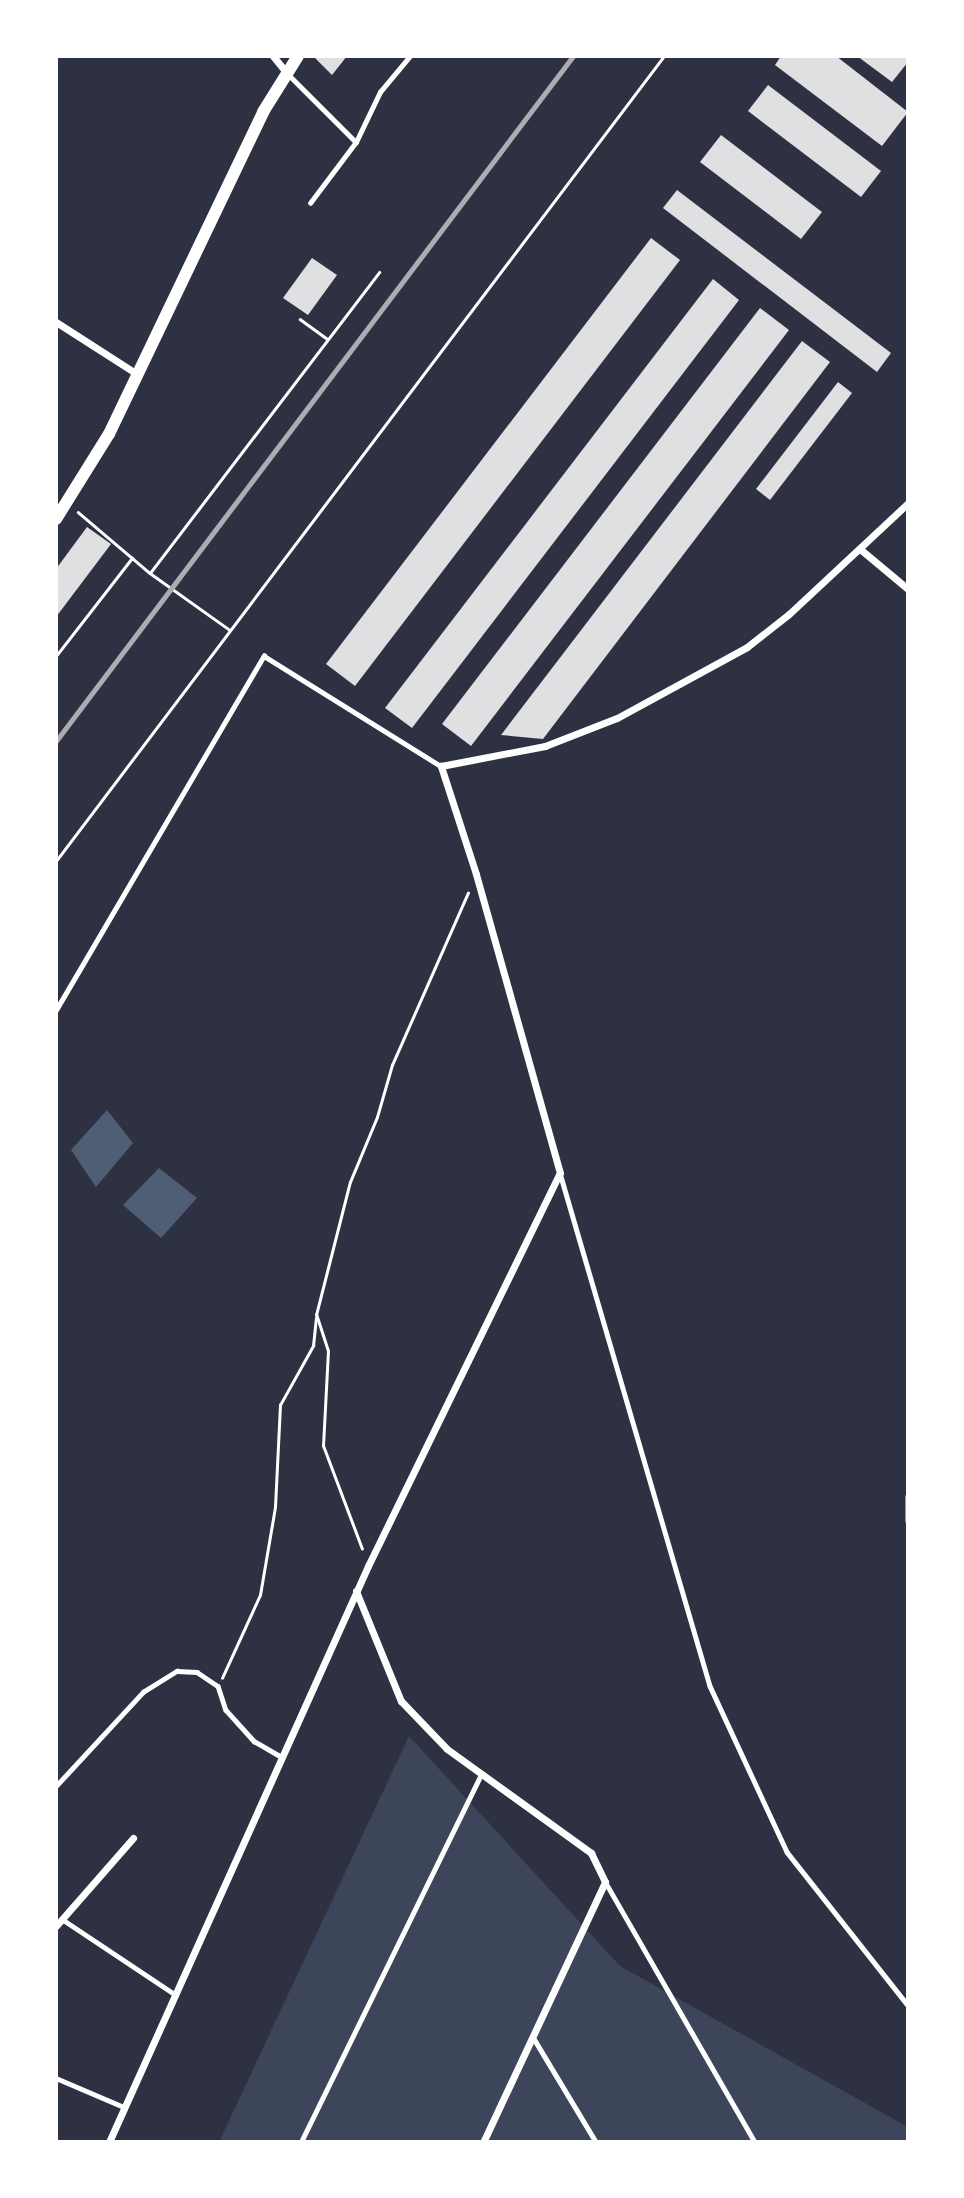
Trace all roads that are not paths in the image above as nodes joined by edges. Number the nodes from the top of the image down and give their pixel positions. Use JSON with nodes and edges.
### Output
{"nodes":[{"id":1,"x":273,"y":56,"type":"edge"},
{"id":2,"x":298,"y":56,"type":"edge"},
{"id":3,"x":410,"y":56,"type":"edge"},
{"id":4,"x":286,"y":72,"type":"junction"},
{"id":5,"x":356,"y":142,"type":"junction"},
{"id":6,"x":310,"y":203,"type":"dead end"},
{"id":7,"x":56,"y":323,"type":"edge"},
{"id":8,"x":137,"y":374,"type":"junction"},
{"id":9,"x":908,"y":503,"type":"edge"},
{"id":10,"x":56,"y":519,"type":"edge"},
{"id":11,"x":860,"y":549,"type":"junction"},
{"id":12,"x":908,"y":590,"type":"edge"},
{"id":13,"x":441,"y":766,"type":"junction"},
{"id":14,"x":56,"y":1010,"type":"edge"},
{"id":15,"x":560,"y":1173,"type":"junction"},
{"id":16,"x":908,"y":1496,"type":"edge"},
{"id":17,"x":908,"y":1521,"type":"edge"},
{"id":18,"x":356,"y":1591,"type":"junction"},
{"id":19,"x":280,"y":1756,"type":"junction"},
{"id":20,"x":481,"y":1774,"type":"junction"},
{"id":21,"x":56,"y":1786,"type":"edge"},
{"id":22,"x":133,"y":1838,"type":"dead end"},
{"id":23,"x":605,"y":1882,"type":"junction"},
{"id":24,"x":62,"y":1919,"type":"junction"},
{"id":25,"x":56,"y":1926,"type":"edge"},
{"id":26,"x":177,"y":1995,"type":"junction"},
{"id":27,"x":908,"y":2005,"type":"edge"},
{"id":28,"x":533,"y":2037,"type":"junction"},
{"id":29,"x":56,"y":2078,"type":"edge"},
{"id":30,"x":124,"y":2107,"type":"junction"},
{"id":31,"x":109,"y":2142,"type":"edge"},
{"id":32,"x":301,"y":2142,"type":"edge"},
{"id":33,"x":483,"y":2142,"type":"edge"},
{"id":34,"x":596,"y":2142,"type":"edge"},
{"id":35,"x":755,"y":2142,"type":"edge"}],
"edges":[{"from":1,"to":4,"type":"street"},
{"from":2,"to":4,"type":"main road"},
{"from":3,"to":5,"type":"lane"},
{"from":4,"to":5,"type":"lane"},
{"from":4,"to":8,"type":"main road"},
{"from":5,"to":6,"type":"lane"},
{"from":7,"to":8,"type":"street"},
{"from":8,"to":10,"type":"main road"},
{"from":9,"to":11,"type":"street"},
{"from":11,"to":12,"type":"street"},
{"from":11,"to":13,"type":"street"},
{"from":13,"to":14,"type":"lane"},
{"from":13,"to":15,"type":"street"},
{"from":15,"to":18,"type":"street"},
{"from":15,"to":27,"type":"lane"},
{"from":16,"to":17,"type":"lane"},
{"from":18,"to":19,"type":"street"},
{"from":18,"to":20,"type":"street"},
{"from":19,"to":21,"type":"lane"},
{"from":19,"to":26,"type":"street"},
{"from":20,"to":23,"type":"street"},
{"from":20,"to":32,"type":"lane"},
{"from":22,"to":24,"type":"street"},
{"from":23,"to":28,"type":"street"},
{"from":23,"to":35,"type":"lane"},
{"from":24,"to":25,"type":"street"},
{"from":24,"to":26,"type":"lane"},
{"from":26,"to":30,"type":"street"},
{"from":28,"to":33,"type":"street"},
{"from":28,"to":34,"type":"lane"},
{"from":29,"to":30,"type":"lane"},
{"from":30,"to":31,"type":"street"}]}
